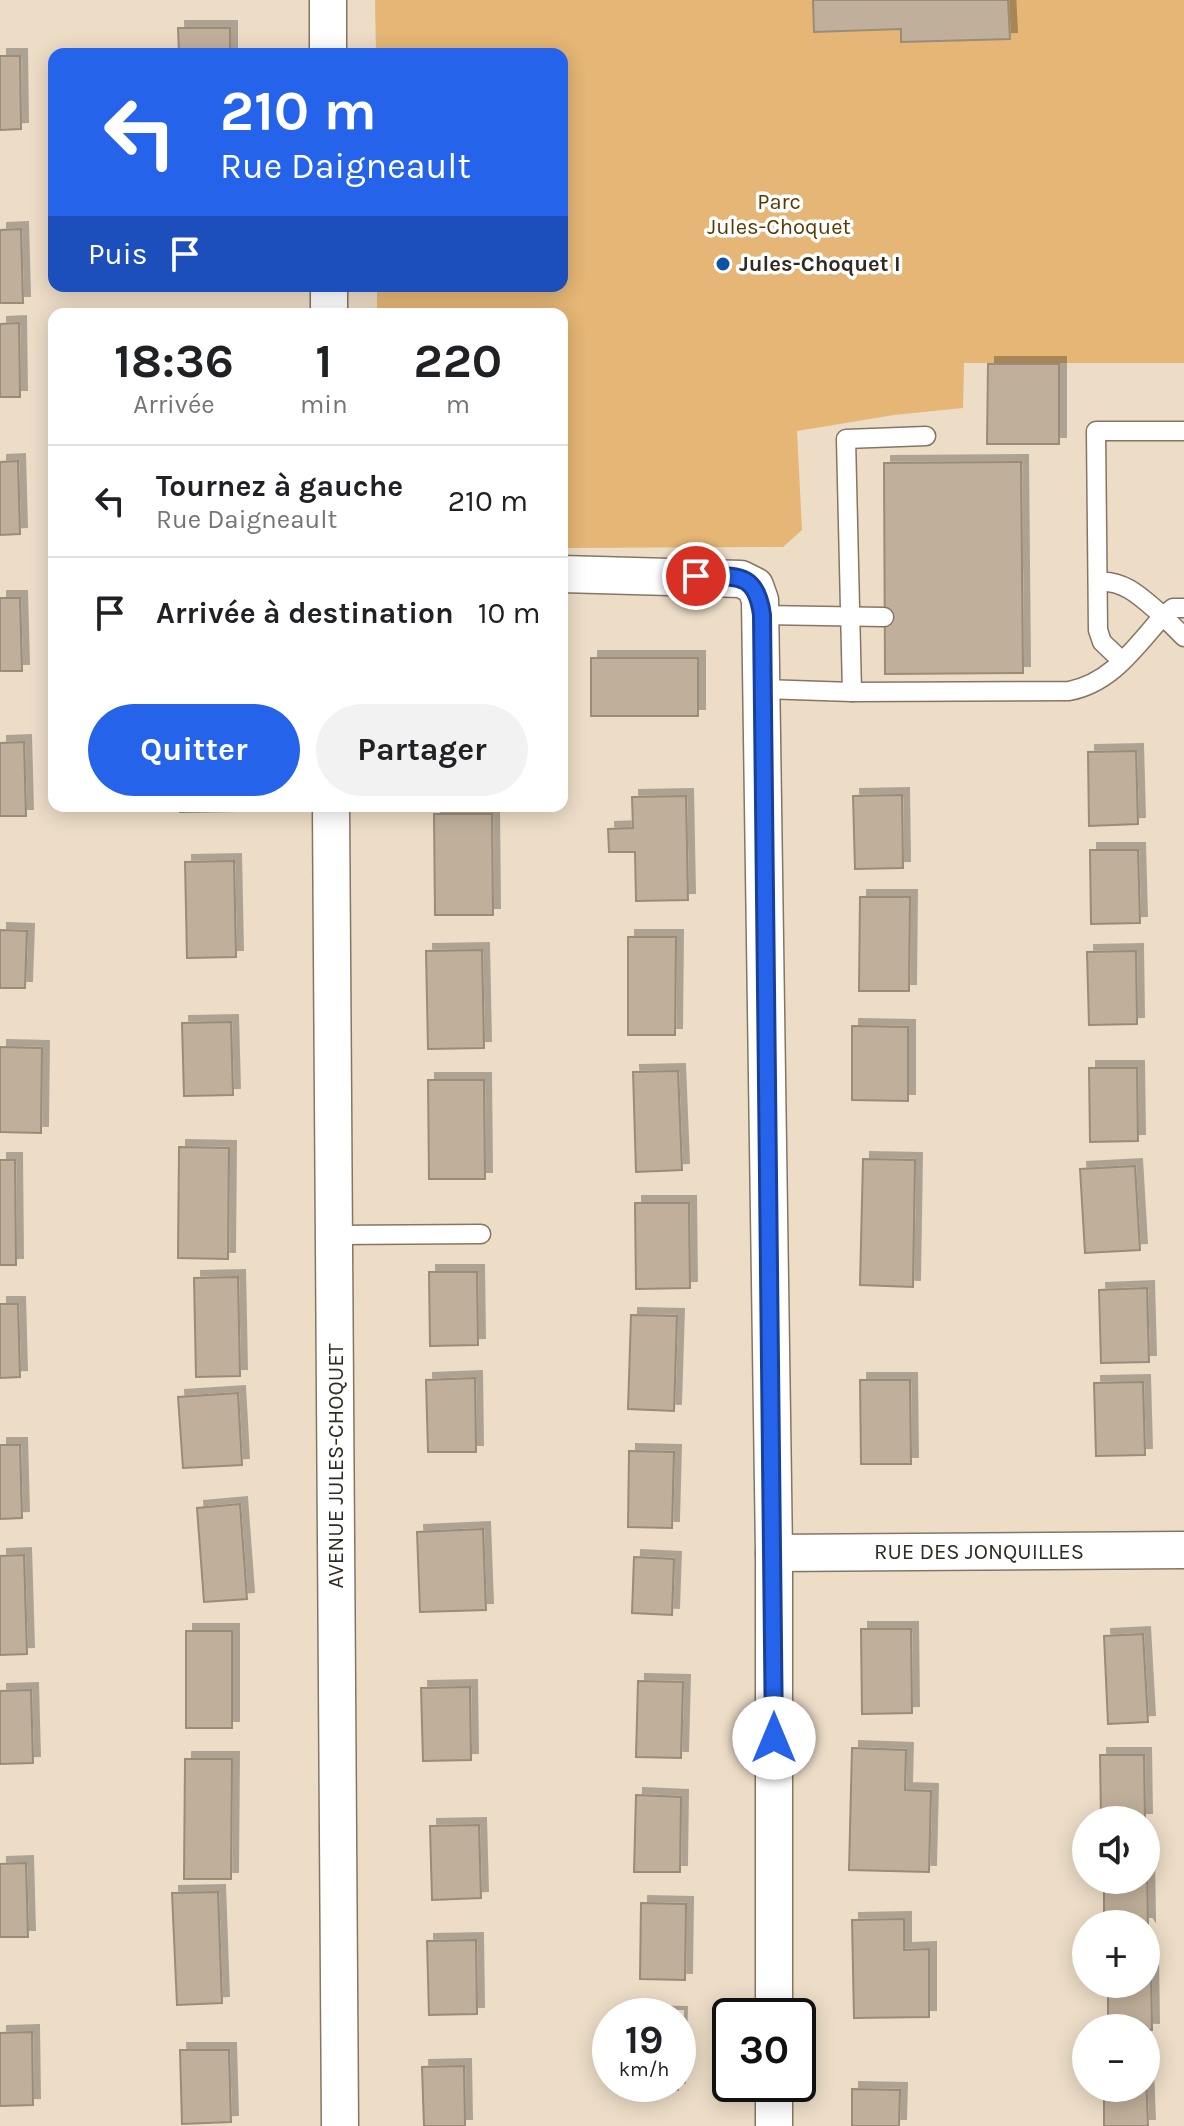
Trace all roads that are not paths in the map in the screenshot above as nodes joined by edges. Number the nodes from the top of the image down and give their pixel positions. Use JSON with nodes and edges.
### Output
{"nodes":[{"id":1,"x":328,"y":0,"type":"edge"},
{"id":2,"x":328,"y":48,"type":"edge"},
{"id":3,"x":1184,"y":431,"type":"edge"},
{"id":4,"x":926,"y":436,"type":"dead end"},
{"id":5,"x":568,"y":574,"type":"edge"},
{"id":6,"x":1098,"y":582,"type":"junction"},
{"id":7,"x":758,"y":601,"type":"junction"},
{"id":8,"x":1184,"y":608,"type":"edge"},
{"id":9,"x":850,"y":616,"type":"junction"},
{"id":10,"x":1163,"y":616,"type":"junction"},
{"id":11,"x":884,"y":617,"type":"dead end"},
{"id":12,"x":1184,"y":637,"type":"edge"},
{"id":13,"x":1122,"y":661,"type":"junction"},
{"id":14,"x":763,"y":689,"type":"junction"},
{"id":15,"x":852,"y":692,"type":"junction"},
{"id":16,"x":331,"y":812,"type":"edge"},
{"id":17,"x":481,"y":1234,"type":"dead end"},
{"id":18,"x":335,"y":1235,"type":"junction"},
{"id":19,"x":1184,"y":1550,"type":"edge"},
{"id":20,"x":774,"y":1553,"type":"junction"},
{"id":21,"x":774,"y":1998,"type":"edge"},
{"id":22,"x":774,"y":2102,"type":"edge"},
{"id":23,"x":340,"y":2126,"type":"edge"},
{"id":24,"x":774,"y":2126,"type":"edge"}],
"edges":[{"from":1,"to":2,"type":"street"},
{"from":3,"to":6,"type":"lane"},
{"from":4,"to":9,"type":"lane"},
{"from":5,"to":7,"type":"street"},
{"from":6,"to":10,"type":"lane"},
{"from":6,"to":13,"type":"lane"},
{"from":7,"to":9,"type":"lane"},
{"from":7,"to":14,"type":"street"},
{"from":8,"to":10,"type":"lane"},
{"from":9,"to":11,"type":"lane"},
{"from":9,"to":15,"type":"lane"},
{"from":10,"to":12,"type":"lane"},
{"from":10,"to":13,"type":"lane"},
{"from":13,"to":15,"type":"lane"},
{"from":14,"to":15,"type":"lane"},
{"from":14,"to":20,"type":"street"},
{"from":16,"to":18,"type":"street","name":"AVENUE JULES-CHOQUET"},
{"from":17,"to":18,"type":"lane"},
{"from":18,"to":23,"type":"street","name":"AVENUE JULES-CHOQUET"},
{"from":19,"to":20,"type":"street","name":"RUE DES JONQUILLES"},
{"from":20,"to":21,"type":"street"},
{"from":22,"to":24,"type":"street"}]}
